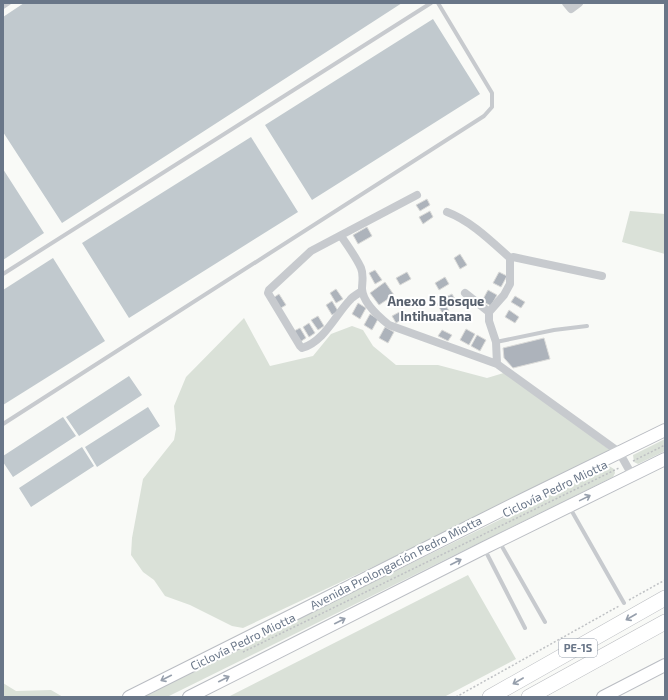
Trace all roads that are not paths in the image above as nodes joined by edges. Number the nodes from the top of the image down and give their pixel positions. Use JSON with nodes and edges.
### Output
{"nodes":[{"id":1,"x":9,"y":3,"type":"edge"},
{"id":2,"x":431,"y":3,"type":"edge"},
{"id":3,"x":438,"y":3,"type":"edge"},
{"id":4,"x":566,"y":3,"type":"edge"},
{"id":5,"x":579,"y":3,"type":"edge"},
{"id":6,"x":3,"y":7,"type":"edge"},
{"id":7,"x":418,"y":195,"type":"dead end"},
{"id":8,"x":447,"y":212,"type":"dead end"},
{"id":9,"x":341,"y":236,"type":"junction"},
{"id":10,"x":510,"y":258,"type":"junction"},
{"id":11,"x":3,"y":274,"type":"edge"},
{"id":12,"x":602,"y":276,"type":"dead end"},
{"id":13,"x":362,"y":291,"type":"junction"},
{"id":14,"x":465,"y":293,"type":"dead end"},
{"id":15,"x":489,"y":312,"type":"junction"},
{"id":16,"x":586,"y":326,"type":"dead end"},
{"id":17,"x":496,"y":342,"type":"junction"},
{"id":18,"x":497,"y":364,"type":"junction"},
{"id":19,"x":3,"y":424,"type":"edge"},
{"id":20,"x":665,"y":430,"type":"edge"},
{"id":21,"x":619,"y":452,"type":"junction"},
{"id":22,"x":665,"y":459,"type":"edge"},
{"id":23,"x":632,"y":475,"type":"junction"},
{"id":24,"x":568,"y":506,"type":"junction"},
{"id":25,"x":499,"y":541,"type":"junction"},
{"id":26,"x":484,"y":548,"type":"junction"},
{"id":27,"x":665,"y":598,"type":"edge"},
{"id":28,"x":624,"y":603,"type":"road end"},
{"id":29,"x":545,"y":622,"type":"dead end"},
{"id":30,"x":665,"y":622,"type":"edge"},
{"id":31,"x":525,"y":628,"type":"dead end"},
{"id":32,"x":637,"y":636,"type":"junction"},
{"id":33,"x":665,"y":665,"type":"edge"},
{"id":34,"x":128,"y":697,"type":"edge"},
{"id":35,"x":189,"y":697,"type":"edge"},
{"id":36,"x":490,"y":697,"type":"edge"},
{"id":37,"x":529,"y":697,"type":"edge"},
{"id":38,"x":549,"y":697,"type":"edge"},
{"id":39,"x":603,"y":697,"type":"edge"}],
"edges":[{"from":1,"to":6,"type":"lane"},
{"from":2,"to":11,"type":"lane"},
{"from":3,"to":19,"type":"lane"},
{"from":4,"to":5,"type":"street"},
{"from":7,"to":9,"type":"street"},
{"from":8,"to":10,"type":"street"},
{"from":9,"to":13,"type":"street"},
{"from":9,"to":13,"type":"street"},
{"from":10,"to":12,"type":"street"},
{"from":10,"to":15,"type":"street"},
{"from":13,"to":18,"type":"street"},
{"from":14,"to":15,"type":"street"},
{"from":15,"to":17,"type":"street"},
{"from":16,"to":17,"type":"lane"},
{"from":17,"to":18,"type":"street"},
{"from":18,"to":21,"type":"street"},
{"from":20,"to":21,"type":"main road","name":"Avenida Prolongación Pedro Miotta"},
{"from":21,"to":23,"type":"street"},
{"from":21,"to":34,"type":"main road","name":"Avenida Prolongación Pedro Miotta","one_way":true},
{"from":22,"to":23,"type":"main road"},
{"from":24,"to":23,"type":"main road","one_way":true},
{"from":24,"to":25,"type":"main road"},
{"from":24,"to":28,"type":"lane"},
{"from":25,"to":26,"type":"main road"},
{"from":25,"to":29,"type":"lane"},
{"from":26,"to":31,"type":"lane"},
{"from":35,"to":26,"type":"main road","one_way":true},
{"from":27,"to":36,"type":"highway","number":"PE-1S","one_way":true},
{"from":30,"to":32,"type":"highway","number":"PE-1S"},
{"from":32,"to":37,"type":"highway","number":"PE-1S"},
{"from":32,"to":38,"type":"highway"},
{"from":33,"to":39,"type":"main road"}]}
